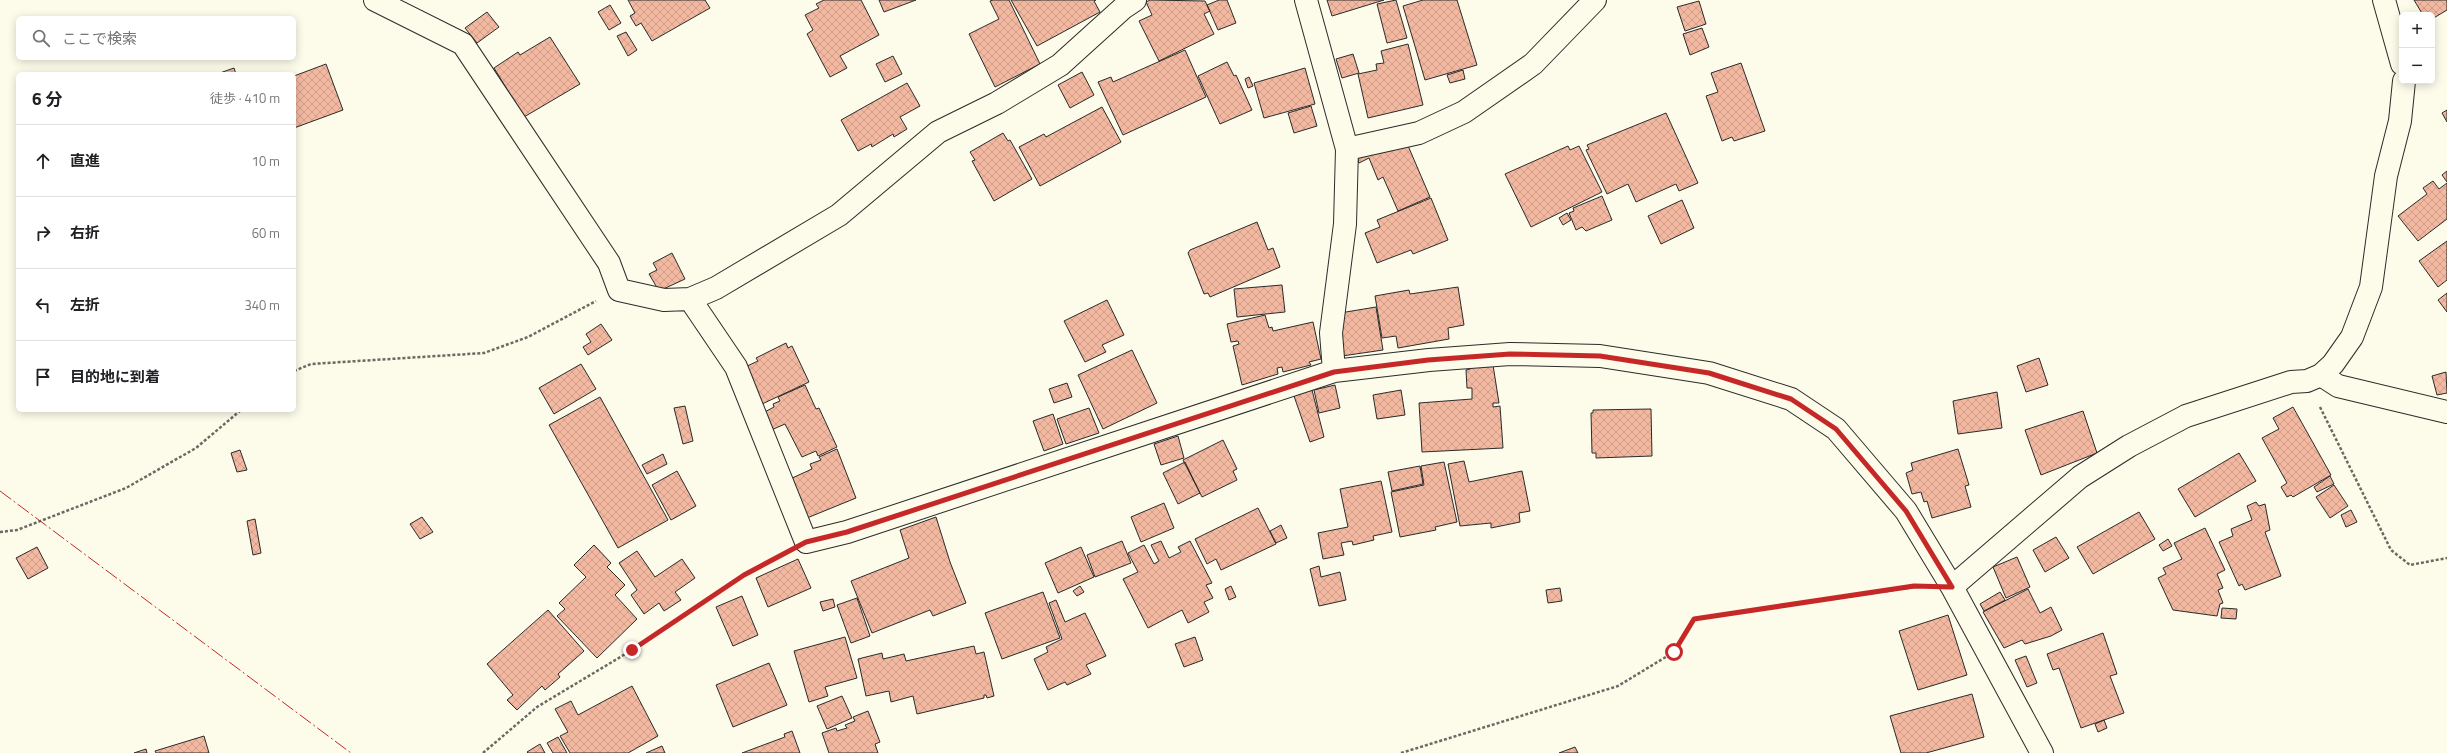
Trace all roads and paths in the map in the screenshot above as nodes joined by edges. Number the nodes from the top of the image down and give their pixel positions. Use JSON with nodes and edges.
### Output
{"nodes":[{"id":1,"x":1135,"y":0,"type":"edge"},
{"id":2,"x":1306,"y":0,"type":"edge"},
{"id":3,"x":1595,"y":0,"type":"edge"},
{"id":4,"x":2384,"y":0,"type":"edge"},
{"id":5,"x":386,"y":2,"type":"edge"},
{"id":6,"x":2399,"y":53,"type":"edge"},
{"id":7,"x":2404,"y":84,"type":"edge"},
{"id":8,"x":1347,"y":149,"type":"junction"},
{"id":9,"x":619,"y":290,"type":"junction"},
{"id":10,"x":690,"y":298,"type":"junction"},
{"id":11,"x":296,"y":370,"type":"edge"},
{"id":12,"x":1334,"y":372,"type":"junction"},
{"id":13,"x":2314,"y":378,"type":"junction"},
{"id":14,"x":239,"y":412,"type":"edge"},
{"id":15,"x":2447,"y":412,"type":"edge"},
{"id":16,"x":0,"y":532,"type":"edge"},
{"id":17,"x":806,"y":542,"type":"junction"},
{"id":18,"x":2447,"y":558,"type":"edge"},
{"id":19,"x":1952,"y":587,"type":"junction"},
{"id":20,"x":483,"y":753,"type":"edge"},
{"id":21,"x":1401,"y":753,"type":"edge"},
{"id":22,"x":2042,"y":753,"type":"edge"}],
"edges":[{"from":1,"to":10,"type":"street"},
{"from":2,"to":8,"type":"street"},
{"from":3,"to":8,"type":"street"},
{"from":4,"to":6,"type":"street"},
{"from":5,"to":9,"type":"street"},
{"from":7,"to":13,"type":"street"},
{"from":8,"to":12,"type":"street"},
{"from":9,"to":10,"type":"street"},
{"from":9,"to":11,"type":"path"},
{"from":10,"to":17,"type":"street"},
{"from":12,"to":17,"type":"street"},
{"from":12,"to":19,"type":"street"},
{"from":13,"to":15,"type":"street"},
{"from":13,"to":18,"type":"path"},
{"from":13,"to":19,"type":"street"},
{"from":14,"to":16,"type":"path"},
{"from":17,"to":20,"type":"path"},
{"from":19,"to":21,"type":"path"},
{"from":19,"to":22,"type":"street"}]}
